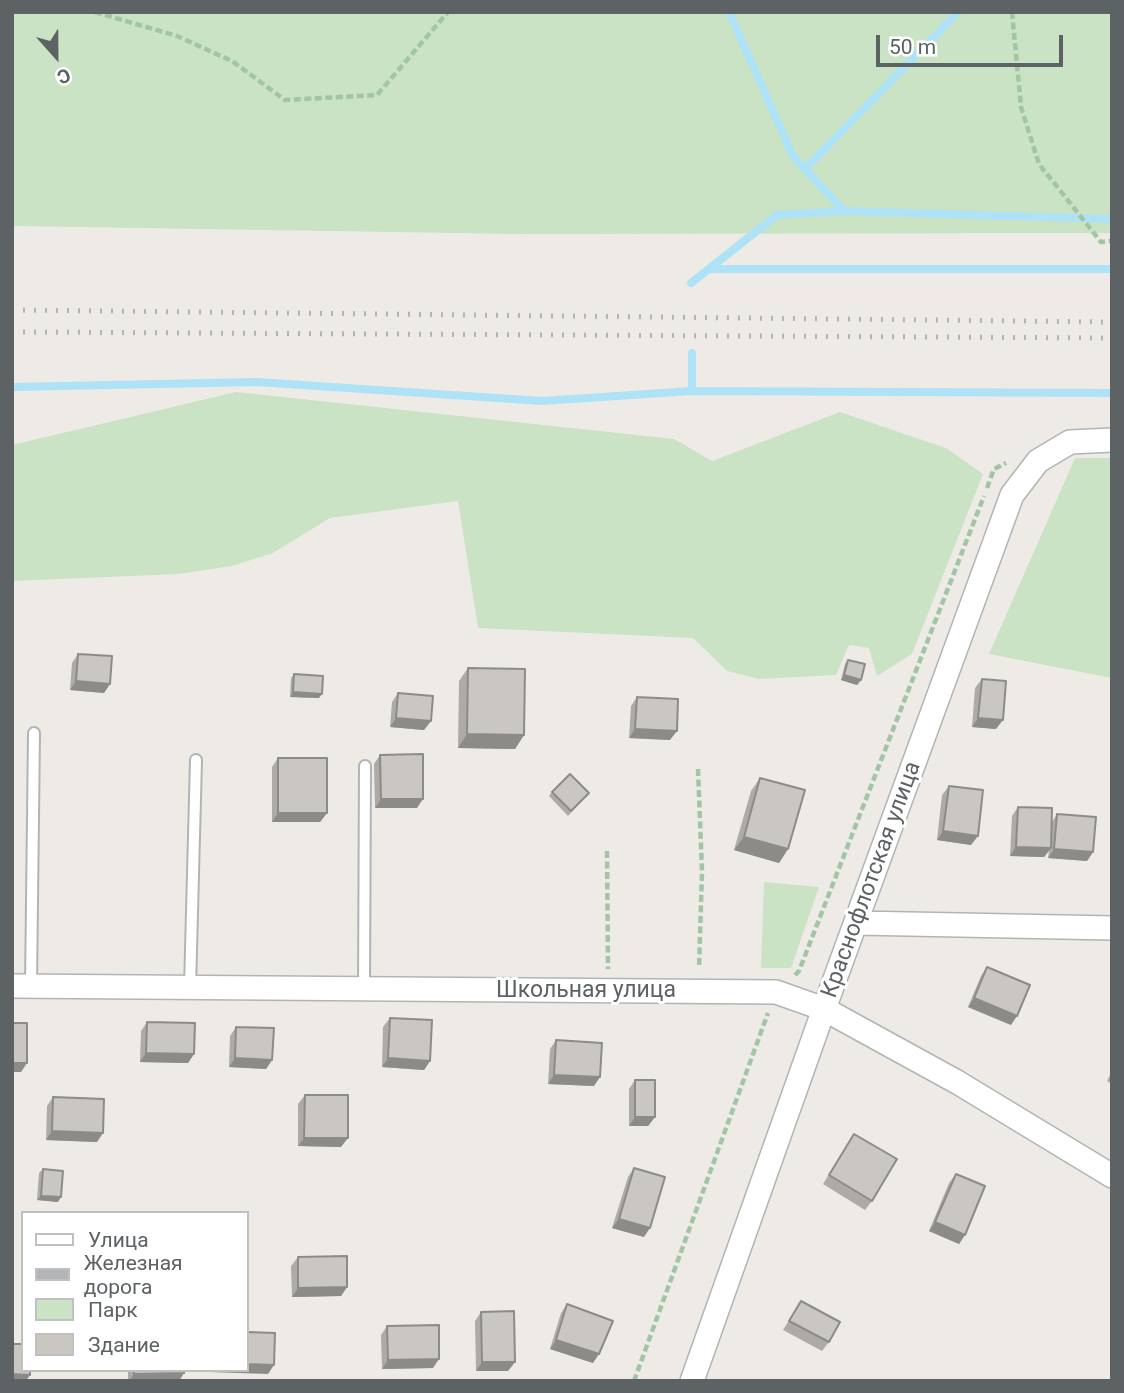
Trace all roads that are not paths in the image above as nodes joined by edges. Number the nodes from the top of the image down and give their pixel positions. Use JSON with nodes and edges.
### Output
{"nodes":[{"id":1,"x":1112,"y":440,"type":"edge"},
{"id":2,"x":34,"y":733,"type":"dead end"},
{"id":3,"x":196,"y":760,"type":"dead end"},
{"id":4,"x":365,"y":766,"type":"dead end"},
{"id":5,"x":858,"y":923,"type":"junction"},
{"id":6,"x":1112,"y":928,"type":"edge"},
{"id":7,"x":22,"y":986,"type":"edge"},
{"id":8,"x":190,"y":988,"type":"junction"},
{"id":9,"x":364,"y":989,"type":"junction"},
{"id":10,"x":824,"y":1009,"type":"junction"},
{"id":11,"x":1112,"y":1176,"type":"edge"},
{"id":12,"x":692,"y":1381,"type":"edge"}],
"edges":[{"from":1,"to":5,"type":"street","name":"Краснофлотская улица"},
{"from":2,"to":7,"type":"lane"},
{"from":3,"to":8,"type":"lane"},
{"from":4,"to":9,"type":"lane"},
{"from":5,"to":6,"type":"street"},
{"from":5,"to":10,"type":"street","name":"Краснофлотская улица"},
{"from":7,"to":8,"type":"street","name":"Школьная улица"},
{"from":8,"to":9,"type":"street","name":"Школьная улица"},
{"from":9,"to":10,"type":"street","name":"Школьная улица"},
{"from":10,"to":11,"type":"street","name":"Школьная улица"},
{"from":10,"to":12,"type":"street","name":"Краснофлотская улица"}]}
